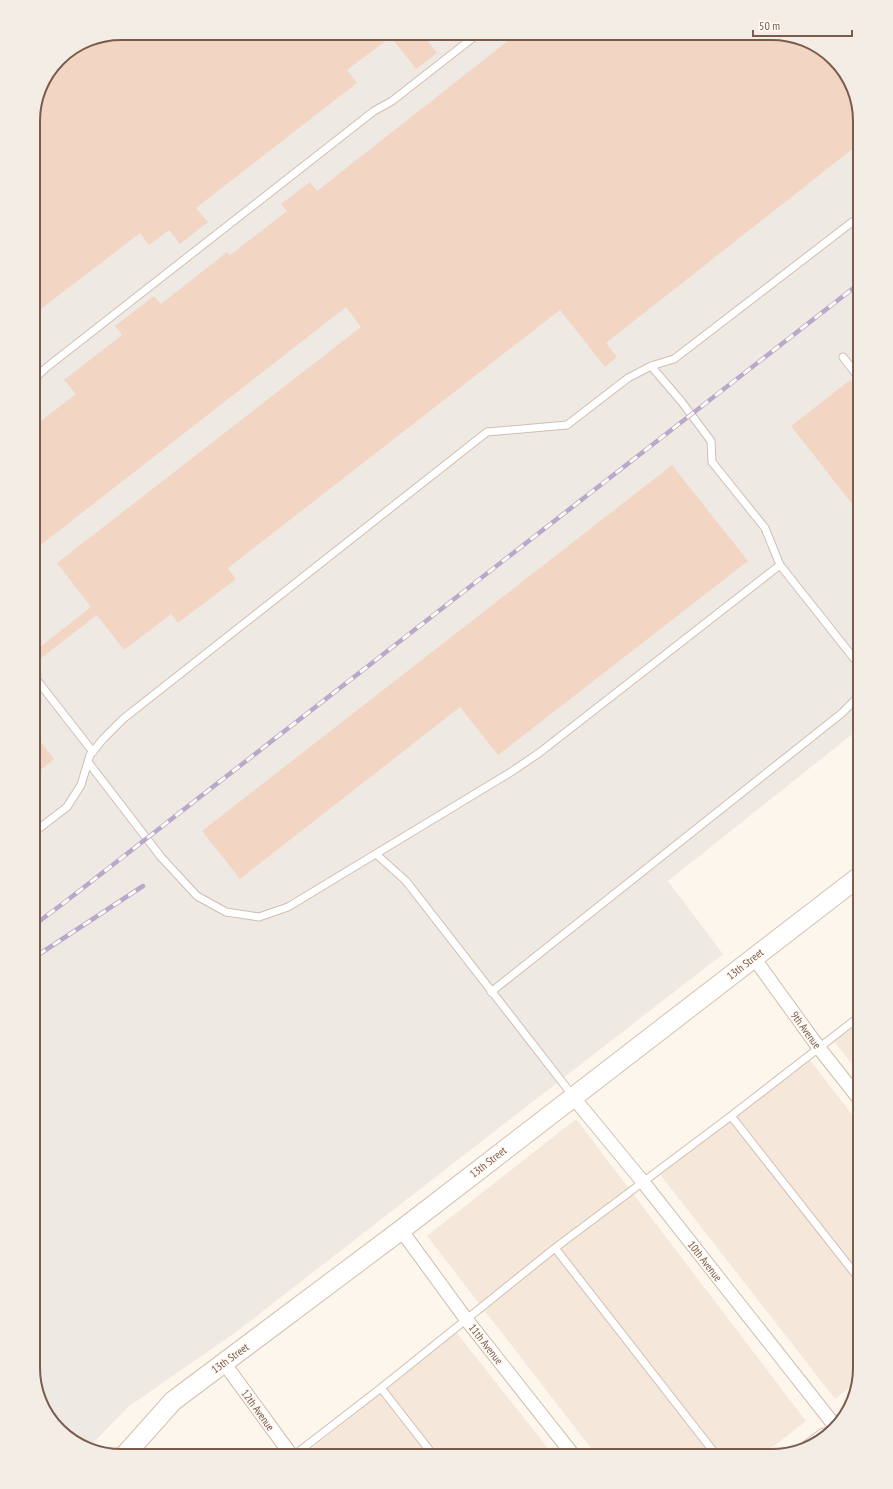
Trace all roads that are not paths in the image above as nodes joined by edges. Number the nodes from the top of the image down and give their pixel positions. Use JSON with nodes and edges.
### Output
{"nodes":[{"id":1,"x":470,"y":40,"type":"edge"},
{"id":2,"x":853,"y":221,"type":"edge"},
{"id":3,"x":843,"y":357,"type":"dead end"},
{"id":4,"x":651,"y":366,"type":"junction"},
{"id":5,"x":853,"y":370,"type":"edge"},
{"id":6,"x":40,"y":374,"type":"edge"},
{"id":7,"x":780,"y":566,"type":"junction"},
{"id":8,"x":853,"y":657,"type":"edge"},
{"id":9,"x":40,"y":684,"type":"edge"},
{"id":10,"x":853,"y":702,"type":"edge"},
{"id":11,"x":93,"y":752,"type":"junction"},
{"id":12,"x":88,"y":762,"type":"junction"},
{"id":13,"x":40,"y":828,"type":"edge"},
{"id":14,"x":376,"y":854,"type":"junction"},
{"id":15,"x":853,"y":881,"type":"edge"},
{"id":16,"x":754,"y":958,"type":"junction"},
{"id":17,"x":491,"y":992,"type":"junction"},
{"id":18,"x":853,"y":1021,"type":"edge"},
{"id":19,"x":818,"y":1048,"type":"junction"},
{"id":20,"x":853,"y":1091,"type":"edge"},
{"id":21,"x":573,"y":1097,"type":"junction"},
{"id":22,"x":731,"y":1116,"type":"junction"},
{"id":23,"x":643,"y":1182,"type":"junction"},
{"id":24,"x":401,"y":1230,"type":"junction"},
{"id":25,"x":554,"y":1248,"type":"junction"},
{"id":26,"x":853,"y":1271,"type":"edge"},
{"id":27,"x":466,"y":1319,"type":"junction"},
{"id":28,"x":224,"y":1363,"type":"junction"},
{"id":29,"x":381,"y":1388,"type":"junction"},
{"id":30,"x":832,"y":1422,"type":"edge"},
{"id":31,"x":128,"y":1449,"type":"edge"},
{"id":32,"x":287,"y":1449,"type":"edge"},
{"id":33,"x":301,"y":1449,"type":"edge"},
{"id":34,"x":429,"y":1449,"type":"edge"},
{"id":35,"x":568,"y":1449,"type":"edge"},
{"id":36,"x":711,"y":1449,"type":"edge"}],
"edges":[{"from":1,"to":6,"type":"lane"},
{"from":2,"to":4,"type":"lane"},
{"from":3,"to":5,"type":"lane"},
{"from":4,"to":7,"type":"lane"},
{"from":4,"to":11,"type":"lane"},
{"from":7,"to":8,"type":"lane"},
{"from":7,"to":14,"type":"lane"},
{"from":9,"to":11,"type":"lane"},
{"from":10,"to":17,"type":"lane"},
{"from":11,"to":12,"type":"lane"},
{"from":12,"to":13,"type":"lane"},
{"from":12,"to":14,"type":"lane"},
{"from":14,"to":17,"type":"lane"},
{"from":15,"to":16,"type":"street","name":"13th Street"},
{"from":16,"to":19,"type":"street","name":"9th Avenue"},
{"from":16,"to":21,"type":"street","name":"13th Street"},
{"from":17,"to":21,"type":"lane"},
{"from":18,"to":19,"type":"lane"},
{"from":19,"to":20,"type":"street","name":"9th Avenue"},
{"from":19,"to":22,"type":"lane"},
{"from":21,"to":23,"type":"street","name":"10th Avenue"},
{"from":21,"to":24,"type":"street","name":"13th Street"},
{"from":22,"to":23,"type":"lane"},
{"from":22,"to":26,"type":"lane"},
{"from":23,"to":25,"type":"lane"},
{"from":23,"to":30,"type":"street","name":"10th Avenue"},
{"from":24,"to":27,"type":"street","name":"11th Avenue"},
{"from":24,"to":28,"type":"street","name":"13th Street"},
{"from":25,"to":27,"type":"lane"},
{"from":25,"to":36,"type":"lane"},
{"from":27,"to":29,"type":"lane"},
{"from":27,"to":35,"type":"street","name":"11th Avenue"},
{"from":28,"to":31,"type":"street","name":"13th Street"},
{"from":28,"to":32,"type":"street","name":"12th Avenue"},
{"from":29,"to":33,"type":"lane"},
{"from":29,"to":34,"type":"lane"}]}
